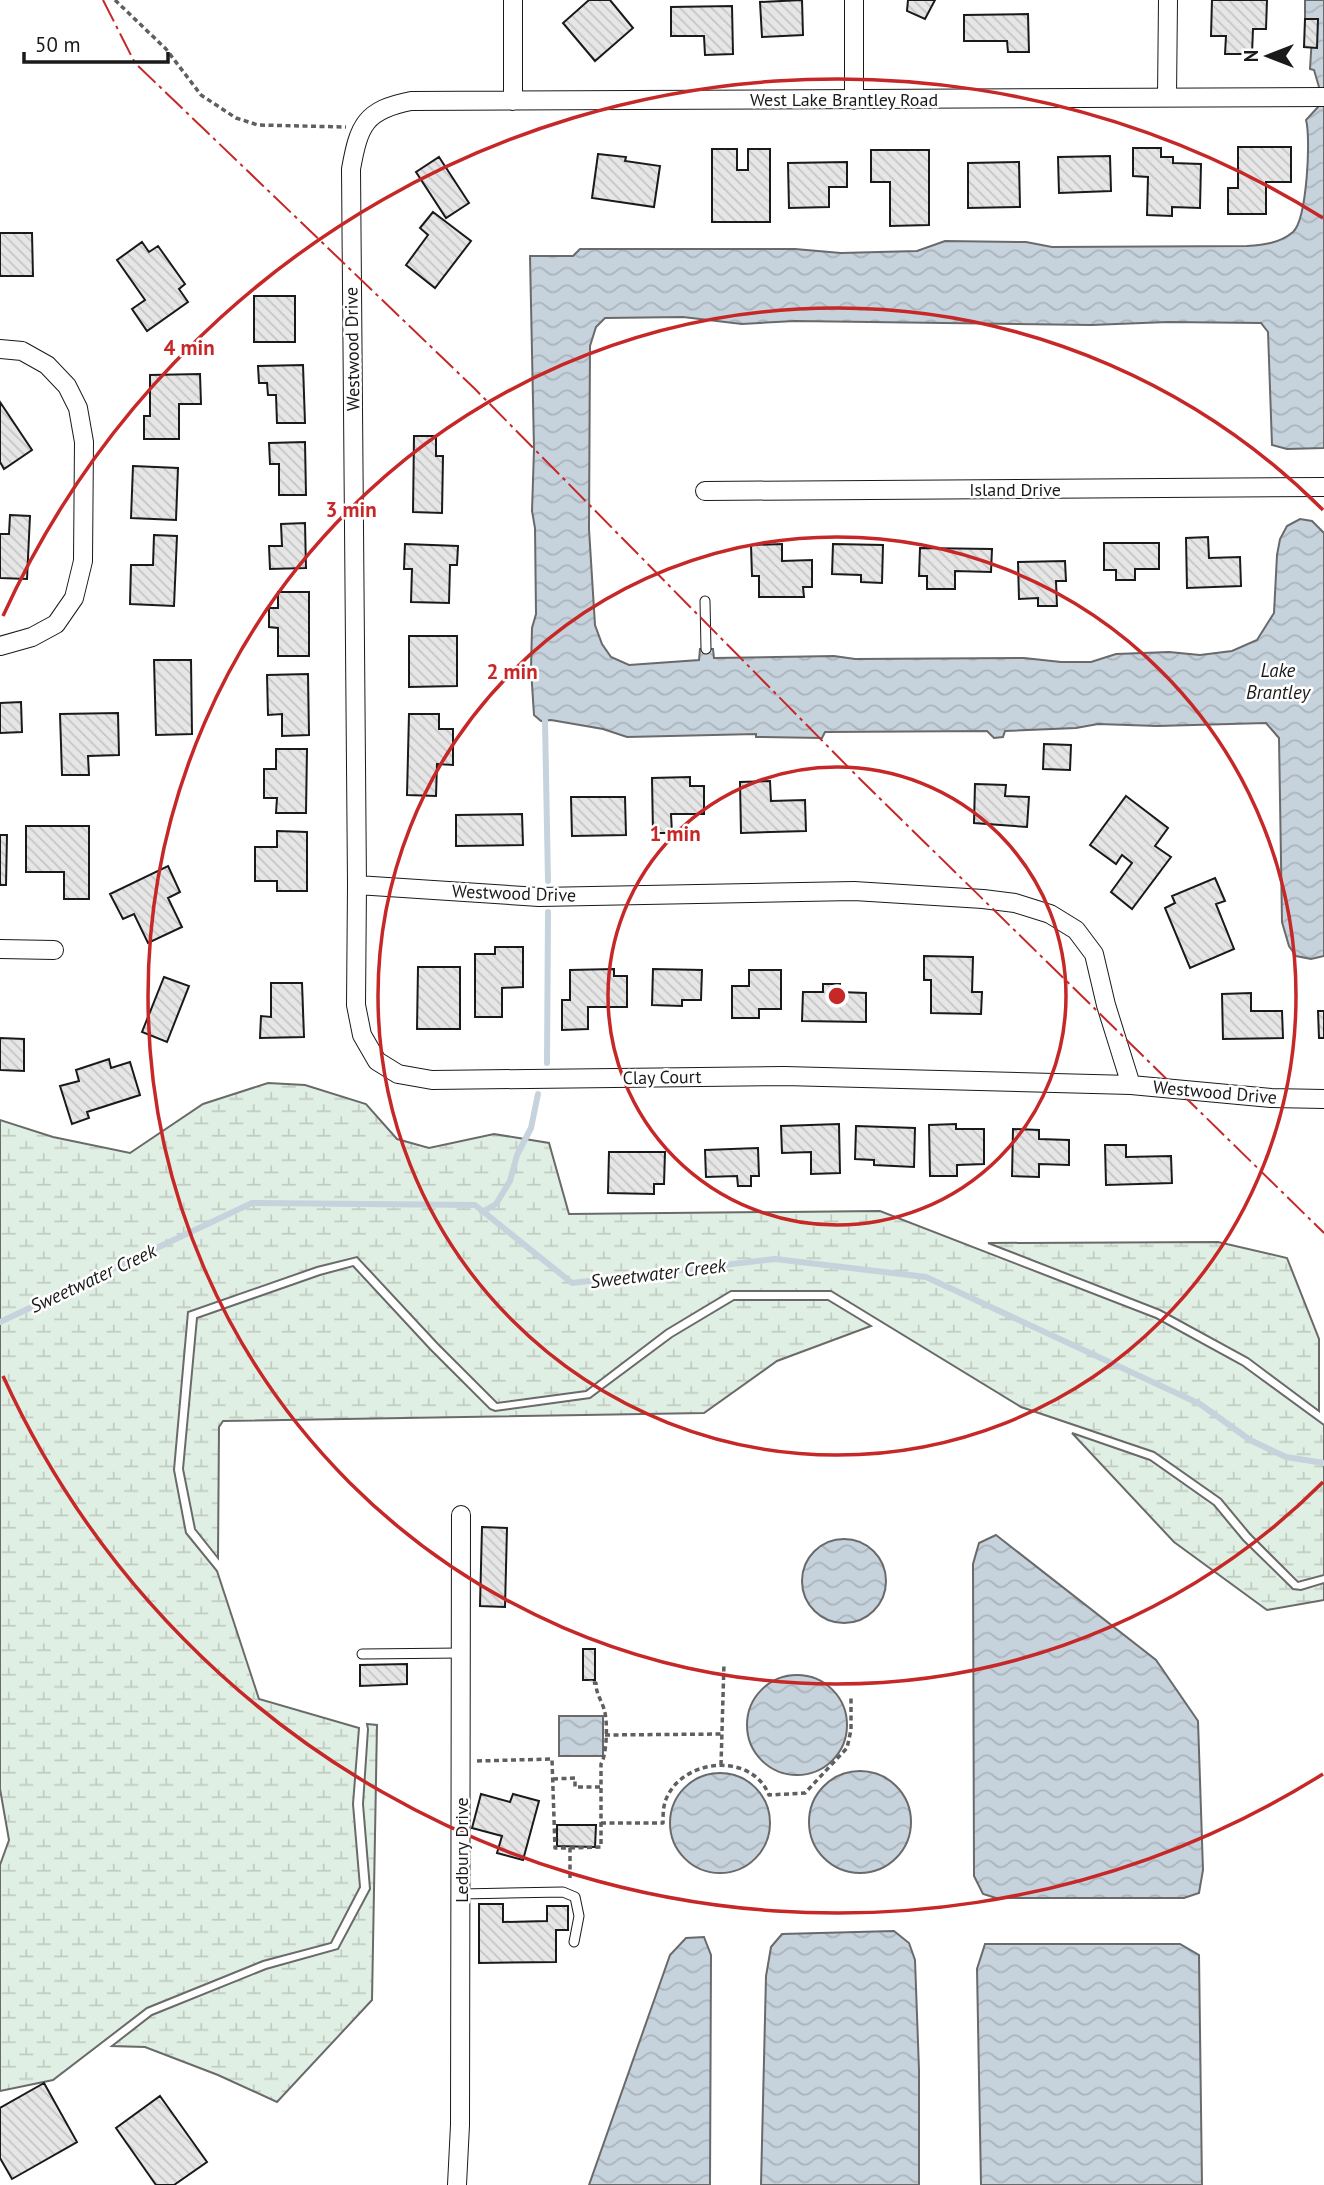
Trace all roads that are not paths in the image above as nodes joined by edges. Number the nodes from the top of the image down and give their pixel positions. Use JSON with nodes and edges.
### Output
{"nodes":[{"id":1,"x":513,"y":0,"type":"edge"},
{"id":2,"x":854,"y":0,"type":"edge"},
{"id":3,"x":1168,"y":0,"type":"edge"},
{"id":4,"x":1167,"y":97,"type":"junction"},
{"id":5,"x":1320,"y":97,"type":"edge"},
{"id":6,"x":855,"y":100,"type":"junction"},
{"id":7,"x":513,"y":101,"type":"junction"},
{"id":8,"x":366,"y":123,"type":"joint"},
{"id":9,"x":0,"y":349,"type":"edge"},
{"id":10,"x":1324,"y":487,"type":"edge"},
{"id":11,"x":705,"y":491,"type":"dead end"},
{"id":12,"x":705,"y":601,"type":"dead end"},
{"id":13,"x":0,"y":646,"type":"edge"},
{"id":14,"x":706,"y":649,"type":"dead end"},
{"id":15,"x":357,"y":885,"type":"junction"},
{"id":16,"x":0,"y":949,"type":"edge"},
{"id":17,"x":54,"y":950,"type":"dead end"},
{"id":18,"x":1132,"y":1085,"type":"junction"},
{"id":19,"x":1324,"y":1099,"type":"edge"},
{"id":20,"x":461,"y":1515,"type":"dead end"},
{"id":21,"x":461,"y":1653,"type":"junction"},
{"id":22,"x":362,"y":1654,"type":"dead end"},
{"id":23,"x":461,"y":1894,"type":"junction"},
{"id":24,"x":574,"y":1942,"type":"dead end"},
{"id":25,"x":457,"y":2185,"type":"edge"}],
"edges":[{"from":1,"to":7,"type":"street"},
{"from":2,"to":6,"type":"street"},
{"from":3,"to":4,"type":"street"},
{"from":4,"to":5,"type":"street","name":"West Lake Brantley Road"},
{"from":4,"to":6,"type":"street","name":"West Lake Brantley Road"},
{"from":6,"to":7,"type":"street","name":"West Lake Brantley Road"},
{"from":7,"to":8,"type":"street","name":"West Lake Brantley Road"},
{"from":8,"to":15,"type":"street","name":"Westwood Drive"},
{"from":9,"to":13,"type":"street"},
{"from":10,"to":11,"type":"street","name":"Island Drive"},
{"from":12,"to":14,"type":"lane"},
{"from":15,"to":18,"type":"street","name":"Westwood Drive"},
{"from":15,"to":18,"type":"street","name":"Clay Court"},
{"from":16,"to":17,"type":"street"},
{"from":18,"to":19,"type":"street","name":"Westwood Drive"},
{"from":20,"to":21,"type":"street","name":"Ledbury Drive"},
{"from":21,"to":22,"type":"lane"},
{"from":21,"to":23,"type":"street","name":"Ledbury Drive"},
{"from":23,"to":24,"type":"lane"},
{"from":23,"to":25,"type":"street","name":"Ledbury Drive"}]}
